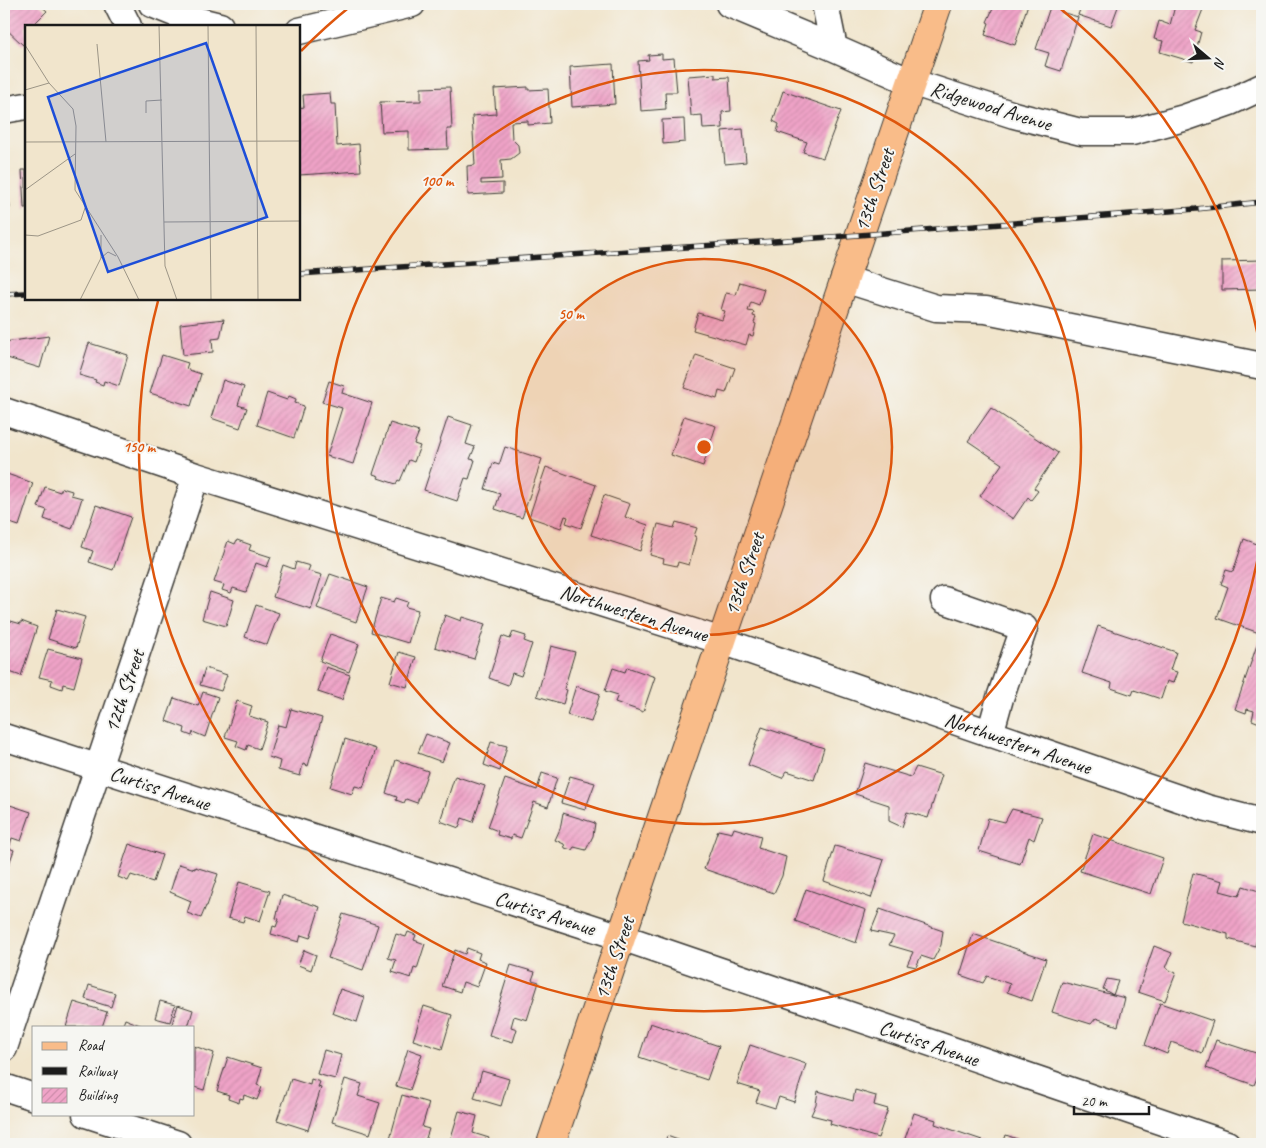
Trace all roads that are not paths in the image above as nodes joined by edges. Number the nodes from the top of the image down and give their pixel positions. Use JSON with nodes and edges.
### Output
{"nodes":[{"id":1,"x":117,"y":4,"type":"edge"},
{"id":2,"x":152,"y":4,"type":"edge"},
{"id":3,"x":412,"y":4,"type":"edge"},
{"id":4,"x":729,"y":4,"type":"edge"},
{"id":5,"x":825,"y":4,"type":"edge"},
{"id":6,"x":938,"y":4,"type":"edge"},
{"id":7,"x":356,"y":11,"type":"edge"},
{"id":8,"x":128,"y":25,"type":"edge"},
{"id":9,"x":216,"y":25,"type":"edge"},
{"id":10,"x":300,"y":31,"type":"edge"},
{"id":11,"x":834,"y":48,"type":"junction"},
{"id":12,"x":911,"y":82,"type":"junction"},
{"id":13,"x":1262,"y":87,"type":"edge"},
{"id":14,"x":25,"y":106,"type":"edge"},
{"id":15,"x":4,"y":110,"type":"edge"},
{"id":16,"x":844,"y":279,"type":"junction"},
{"id":17,"x":1262,"y":366,"type":"edge"},
{"id":18,"x":4,"y":410,"type":"edge"},
{"id":19,"x":196,"y":476,"type":"junction"},
{"id":20,"x":944,"y":600,"type":"dead end"},
{"id":21,"x":722,"y":641,"type":"junction"},
{"id":22,"x":990,"y":734,"type":"junction"},
{"id":23,"x":4,"y":737,"type":"edge"},
{"id":24,"x":98,"y":768,"type":"junction"},
{"id":25,"x":1262,"y":822,"type":"edge"},
{"id":26,"x":621,"y":937,"type":"junction"},
{"id":27,"x":4,"y":1048,"type":"edge"},
{"id":28,"x":4,"y":1087,"type":"edge"},
{"id":29,"x":32,"y":1096,"type":"edge"},
{"id":30,"x":92,"y":1116,"type":"edge"},
{"id":31,"x":178,"y":1144,"type":"edge"},
{"id":32,"x":551,"y":1144,"type":"edge"},
{"id":33,"x":1227,"y":1144,"type":"edge"}],
"edges":[{"from":1,"to":8,"type":"street"},
{"from":2,"to":9,"type":"street"},
{"from":3,"to":7,"type":"street"},
{"from":4,"to":11,"type":"street","name":"Ridgewood Avenue"},
{"from":5,"to":11,"type":"street"},
{"from":6,"to":12,"type":"main road","name":"13th Street"},
{"from":7,"to":10,"type":"street"},
{"from":11,"to":12,"type":"street","name":"Ridgewood Avenue"},
{"from":12,"to":13,"type":"street","name":"Ridgewood Avenue"},
{"from":12,"to":16,"type":"main road","name":"13th Street"},
{"from":14,"to":15,"type":"street"},
{"from":16,"to":17,"type":"street"},
{"from":16,"to":21,"type":"main road","name":"13th Street"},
{"from":18,"to":19,"type":"street","name":"Northwestern Avenue"},
{"from":19,"to":21,"type":"street","name":"Northwestern Avenue"},
{"from":19,"to":24,"type":"street","name":"12th Street"},
{"from":20,"to":22,"type":"street"},
{"from":21,"to":22,"type":"street","name":"Northwestern Avenue"},
{"from":21,"to":26,"type":"main road","name":"13th Street"},
{"from":22,"to":25,"type":"street","name":"Northwestern Avenue"},
{"from":23,"to":24,"type":"street","name":"Curtiss Avenue"},
{"from":24,"to":26,"type":"street","name":"Curtiss Avenue"},
{"from":24,"to":27,"type":"street","name":"12th Street"},
{"from":26,"to":32,"type":"main road","name":"13th Street"},
{"from":26,"to":33,"type":"street","name":"Curtiss Avenue"},
{"from":28,"to":29,"type":"street"},
{"from":30,"to":31,"type":"street"}]}
